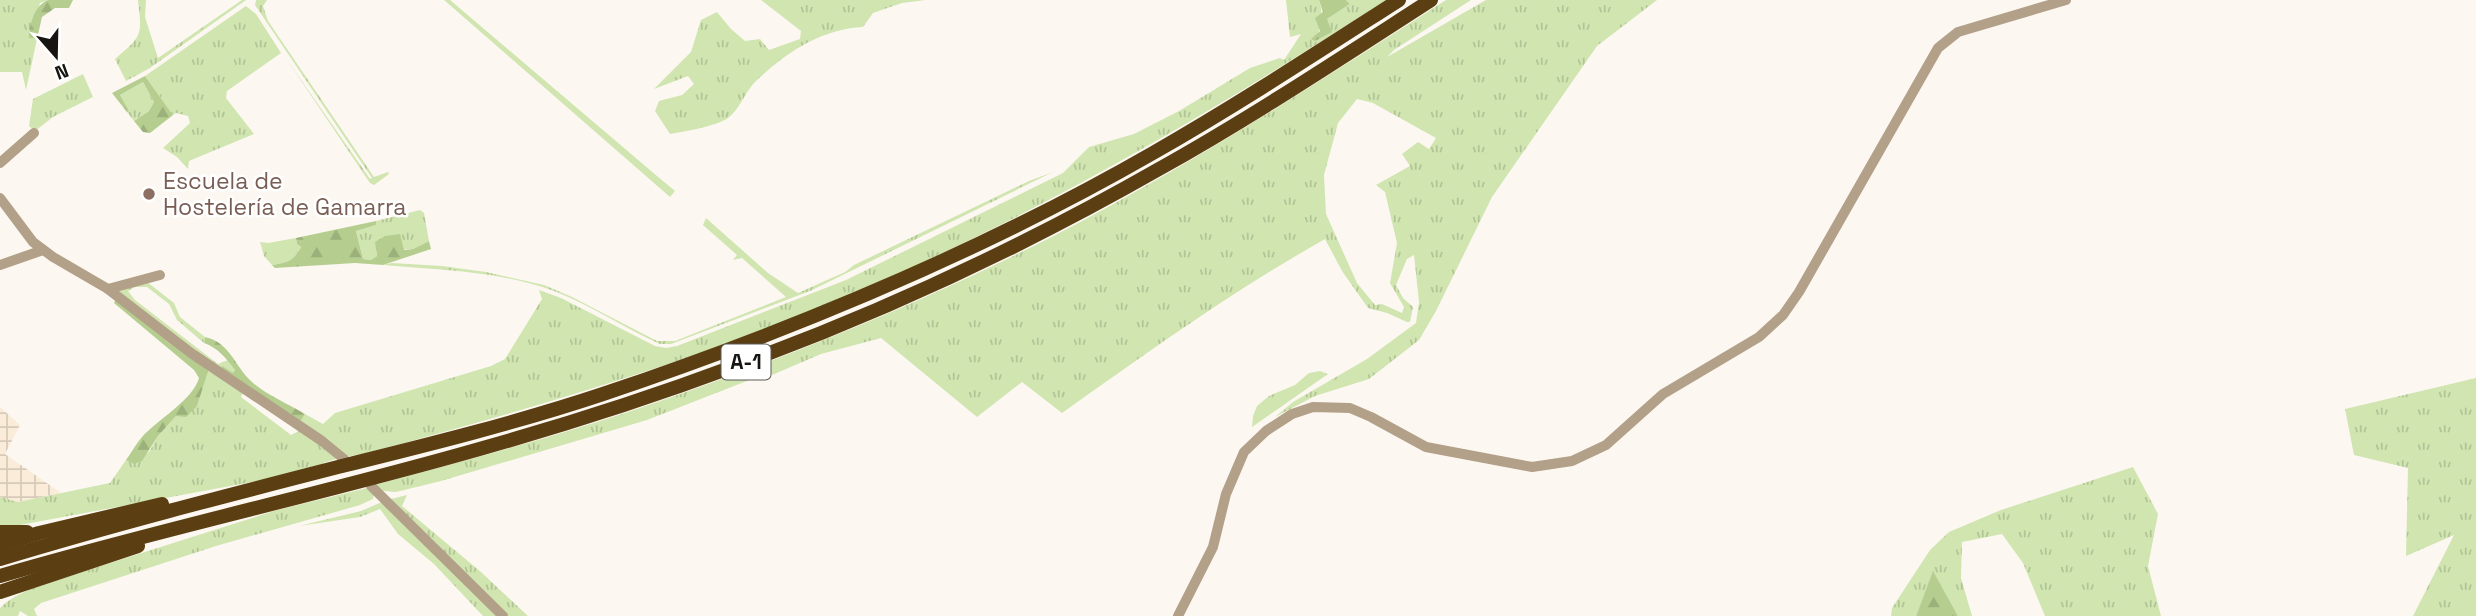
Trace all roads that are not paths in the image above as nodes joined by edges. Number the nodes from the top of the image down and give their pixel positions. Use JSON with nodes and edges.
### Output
{"nodes":[{"id":1,"x":1399,"y":0,"type":"edge"},
{"id":2,"x":1431,"y":0,"type":"edge"},
{"id":3,"x":2066,"y":0,"type":"edge"},
{"id":4,"x":34,"y":133,"type":"dead end"},
{"id":5,"x":0,"y":163,"type":"edge"},
{"id":6,"x":0,"y":198,"type":"edge"},
{"id":7,"x":43,"y":250,"type":"junction"},
{"id":8,"x":0,"y":265,"type":"edge"},
{"id":9,"x":160,"y":275,"type":"dead end"},
{"id":10,"x":108,"y":289,"type":"junction"},
{"id":11,"x":344,"y":459,"type":"dead end"},
{"id":12,"x":371,"y":486,"type":"dead end"},
{"id":13,"x":207,"y":501,"type":"junction"},
{"id":14,"x":255,"y":508,"type":"junction"},
{"id":15,"x":0,"y":532,"type":"edge"},
{"id":16,"x":39,"y":533,"type":"junction"},
{"id":17,"x":0,"y":545,"type":"edge"},
{"id":18,"x":0,"y":559,"type":"edge"},
{"id":19,"x":0,"y":576,"type":"edge"},
{"id":20,"x":19,"y":586,"type":"junction"},
{"id":21,"x":0,"y":592,"type":"edge"},
{"id":22,"x":0,"y":600,"type":"edge"},
{"id":23,"x":503,"y":616,"type":"edge"},
{"id":24,"x":1178,"y":616,"type":"edge"}],
"edges":[{"from":1,"to":13,"type":"highway","number":"A-1"},
{"from":2,"to":14,"type":"highway","number":"A-1"},
{"from":3,"to":24,"type":"street"},
{"from":4,"to":5,"type":"street"},
{"from":6,"to":7,"type":"street"},
{"from":7,"to":8,"type":"street"},
{"from":7,"to":10,"type":"street"},
{"from":9,"to":10,"type":"street"},
{"from":10,"to":11,"type":"street"},
{"from":12,"to":23,"type":"street"},
{"from":13,"to":16,"type":"highway"},
{"from":13,"to":18,"type":"highway","number":"A-1"},
{"from":14,"to":19,"type":"highway","number":"A-1"},
{"from":14,"to":20,"type":"highway"},
{"from":15,"to":16,"type":"highway"},
{"from":16,"to":17,"type":"highway"},
{"from":20,"to":21,"type":"highway"},
{"from":20,"to":22,"type":"highway"}]}
